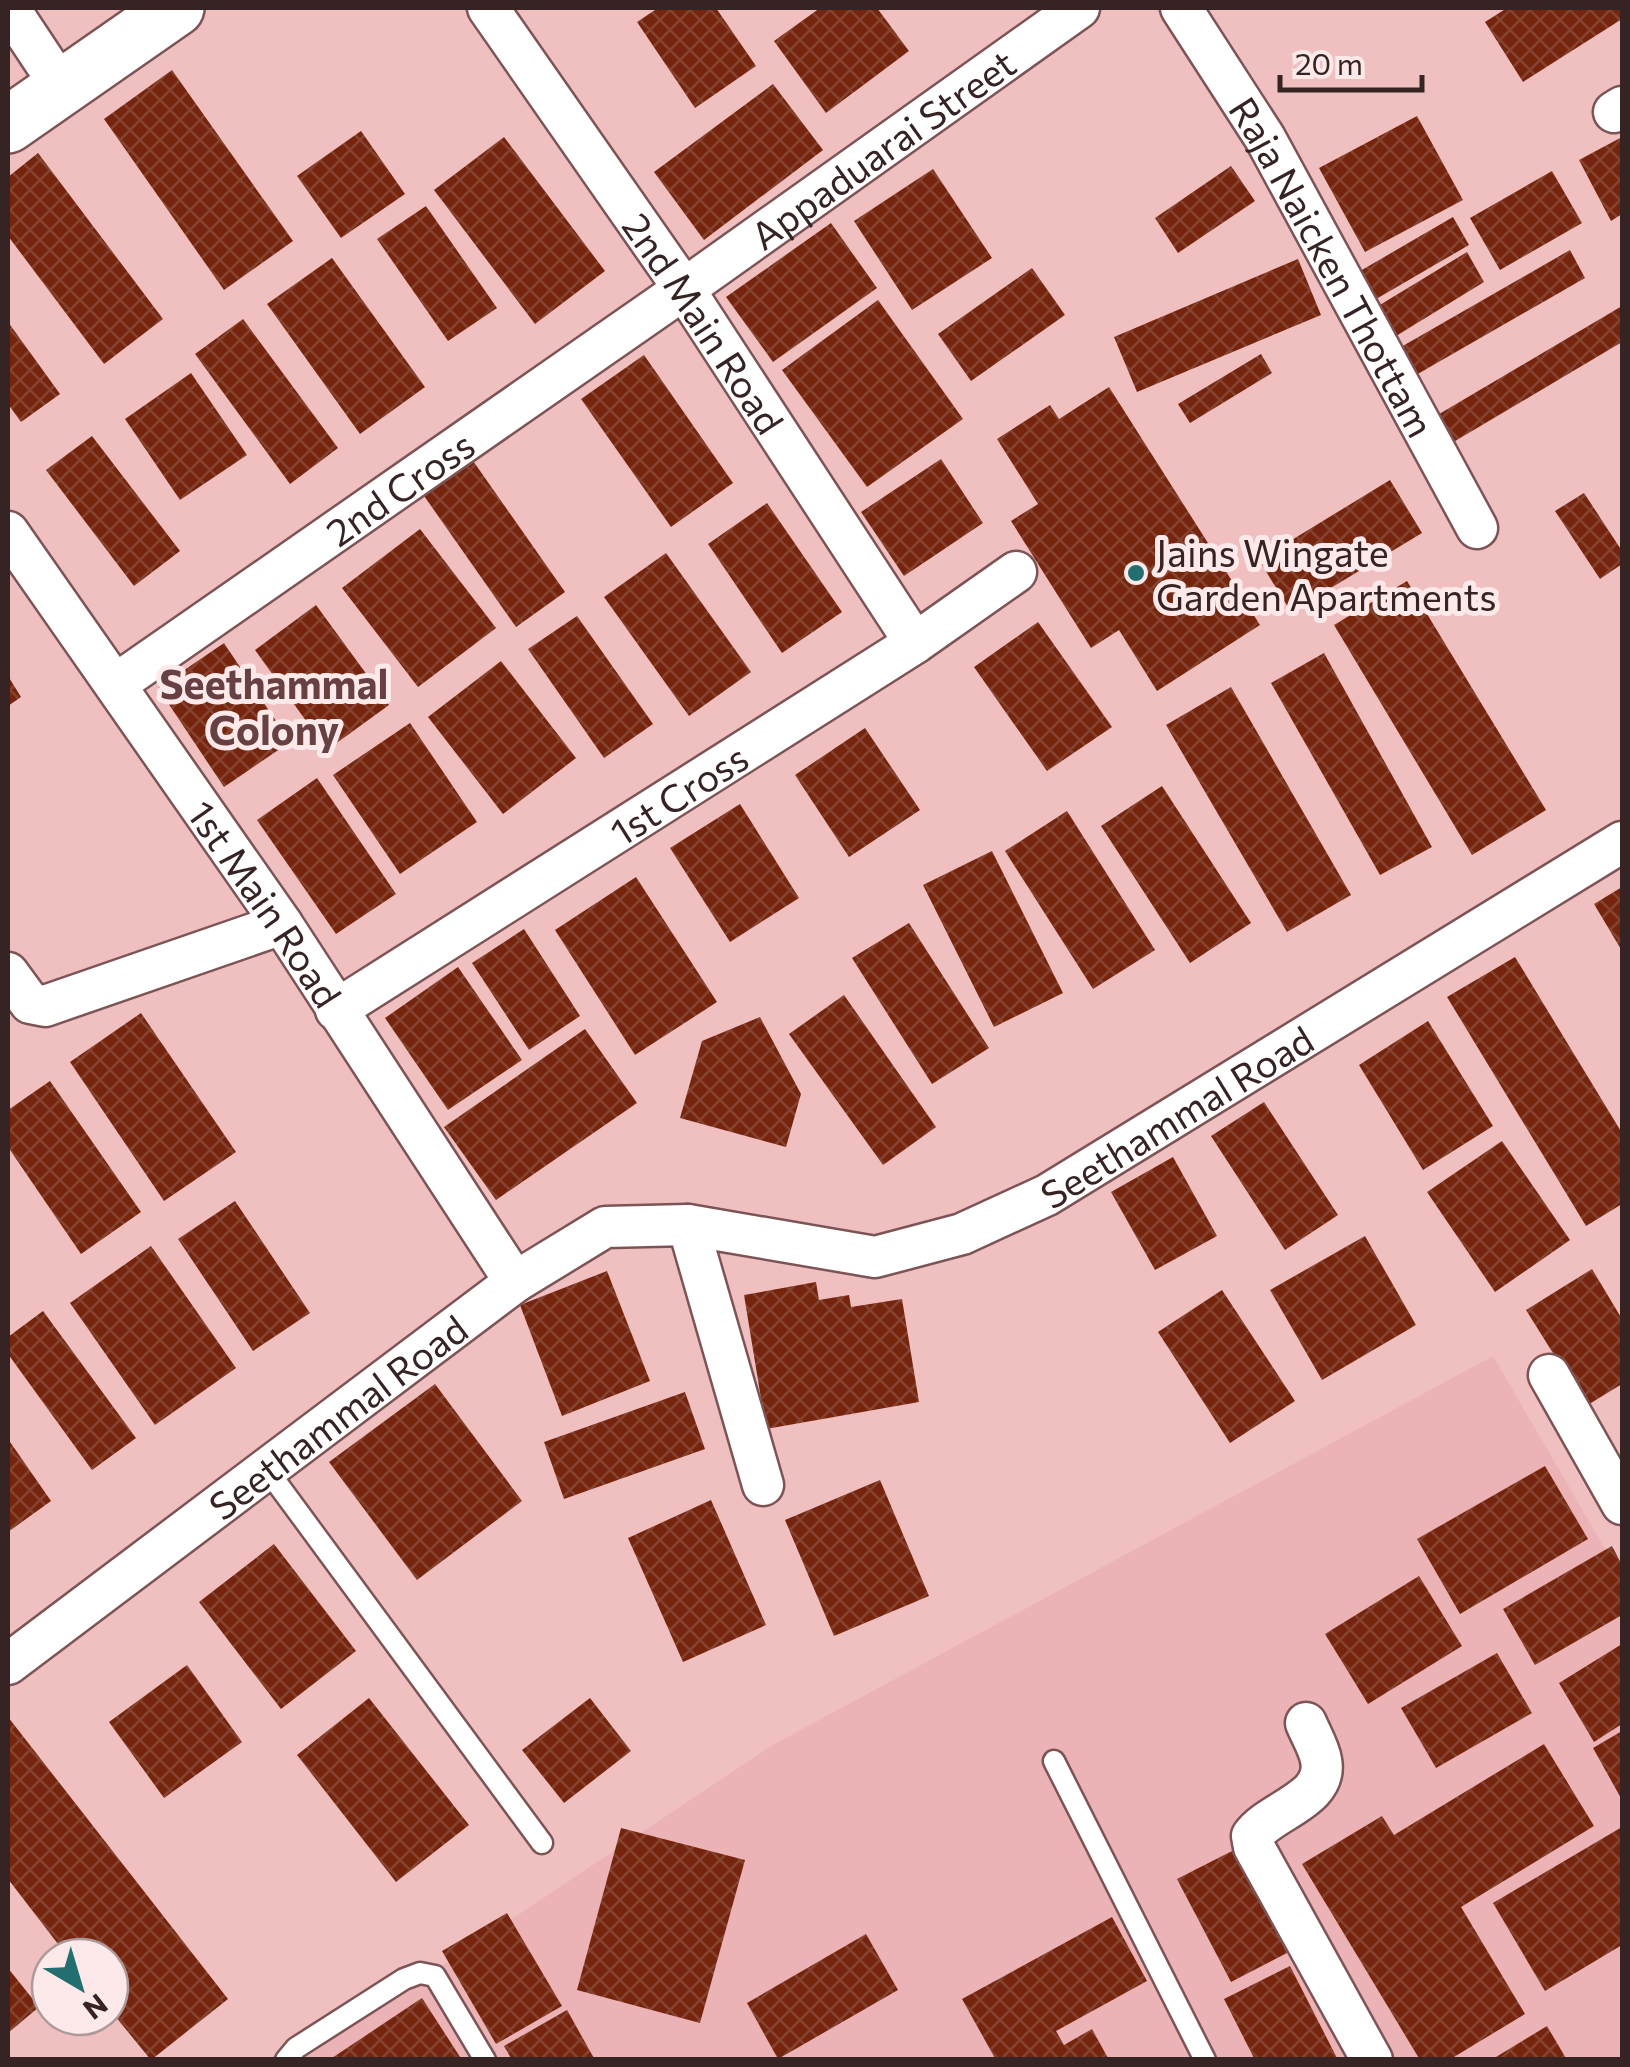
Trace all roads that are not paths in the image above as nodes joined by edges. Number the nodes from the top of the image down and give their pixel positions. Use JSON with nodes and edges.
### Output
{"nodes":[{"id":1,"x":10,"y":8,"type":"edge"},
{"id":2,"x":176,"y":8,"type":"edge"},
{"id":3,"x":488,"y":8,"type":"edge"},
{"id":4,"x":1079,"y":8,"type":"edge"},
{"id":5,"x":1181,"y":8,"type":"edge"},
{"id":6,"x":62,"y":88,"type":"junction"},
{"id":7,"x":8,"y":125,"type":"edge"},
{"id":8,"x":684,"y":289,"type":"junction"},
{"id":9,"x":1478,"y":528,"type":"dead end"},
{"id":10,"x":8,"y":532,"type":"edge"},
{"id":11,"x":1016,"y":572,"type":"dead end"},
{"id":12,"x":915,"y":643,"type":"junction"},
{"id":13,"x":116,"y":684,"type":"junction"},
{"id":14,"x":1622,"y":842,"type":"edge"},
{"id":15,"x":282,"y":924,"type":"junction"},
{"id":16,"x":8,"y":974,"type":"edge"},
{"id":17,"x":336,"y":1010,"type":"junction"},
{"id":18,"x":688,"y":1225,"type":"junction"},
{"id":19,"x":516,"y":1282,"type":"junction"},
{"id":20,"x":1549,"y":1375,"type":"dead end"},
{"id":21,"x":268,"y":1471,"type":"junction"},
{"id":22,"x":763,"y":1485,"type":"dead end"},
{"id":23,"x":1622,"y":1504,"type":"edge"},
{"id":24,"x":8,"y":1664,"type":"edge"},
{"id":25,"x":1306,"y":1724,"type":"dead end"},
{"id":26,"x":1054,"y":1761,"type":"dead end"},
{"id":27,"x":542,"y":1843,"type":"dead end"},
{"id":28,"x":286,"y":2060,"type":"edge"},
{"id":29,"x":484,"y":2060,"type":"edge"},
{"id":30,"x":1205,"y":2060,"type":"edge"},
{"id":31,"x":1372,"y":2060,"type":"edge"}],
"edges":[{"from":1,"to":6,"type":"street"},
{"from":2,"to":6,"type":"main road"},
{"from":3,"to":8,"type":"street","name":"2nd Main Road"},
{"from":4,"to":8,"type":"street","name":"Appaduarai Street"},
{"from":5,"to":9,"type":"street","name":"Raja Naicken Thottam"},
{"from":6,"to":7,"type":"main road"},
{"from":8,"to":12,"type":"street","name":"2nd Main Road"},
{"from":8,"to":13,"type":"street","name":"2nd Cross"},
{"from":10,"to":13,"type":"street","name":"1st Main Road"},
{"from":11,"to":12,"type":"street","name":"1st Cross"},
{"from":12,"to":17,"type":"street","name":"1st Cross"},
{"from":13,"to":15,"type":"street","name":"1st Main Road"},
{"from":14,"to":18,"type":"street","name":"Seethammal Road"},
{"from":15,"to":16,"type":"street"},
{"from":15,"to":17,"type":"street","name":"1st Main Road"},
{"from":17,"to":19,"type":"street","name":"1st Main Road"},
{"from":18,"to":19,"type":"street","name":"Seethammal Road"},
{"from":18,"to":22,"type":"street"},
{"from":19,"to":21,"type":"street","name":"Seethammal Road"},
{"from":20,"to":23,"type":"street"},
{"from":21,"to":24,"type":"street","name":"Seethammal Road"},
{"from":21,"to":27,"type":"lane"},
{"from":25,"to":31,"type":"street"},
{"from":26,"to":30,"type":"lane"},
{"from":28,"to":29,"type":"lane"}]}
